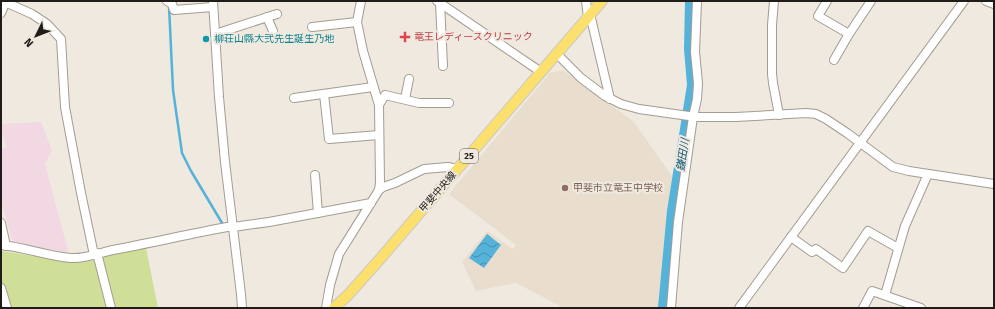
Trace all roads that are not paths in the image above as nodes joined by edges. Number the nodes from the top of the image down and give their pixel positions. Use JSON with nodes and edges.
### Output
{"nodes":[{"id":1,"x":167,"y":1,"type":"edge"},
{"id":2,"x":362,"y":1,"type":"edge"},
{"id":3,"x":586,"y":1,"type":"edge"},
{"id":4,"x":602,"y":1,"type":"edge"},
{"id":5,"x":697,"y":1,"type":"edge"},
{"id":6,"x":774,"y":1,"type":"edge"},
{"id":7,"x":827,"y":1,"type":"edge"},
{"id":8,"x":871,"y":1,"type":"edge"},
{"id":9,"x":964,"y":1,"type":"edge"},
{"id":10,"x":986,"y":1,"type":"edge"},
{"id":11,"x":6,"y":2,"type":"edge"},
{"id":12,"x":439,"y":2,"type":"edge"},
{"id":13,"x":213,"y":4,"type":"edge"},
{"id":14,"x":994,"y":4,"type":"edge"},
{"id":15,"x":1,"y":13,"type":"edge"},
{"id":16,"x":277,"y":14,"type":"dead end"},
{"id":17,"x":268,"y":16,"type":"junction"},
{"id":18,"x":589,"y":16,"type":"junction"},
{"id":19,"x":358,"y":22,"type":"junction"},
{"id":20,"x":312,"y":28,"type":"dead end"},
{"id":21,"x":273,"y":31,"type":"dead end"},
{"id":22,"x":215,"y":34,"type":"junction"},
{"id":23,"x":849,"y":34,"type":"junction"},
{"id":24,"x":557,"y":54,"type":"junction"},
{"id":25,"x":834,"y":60,"type":"dead end"},
{"id":26,"x":443,"y":66,"type":"dead end"},
{"id":27,"x":541,"y":72,"type":"junction"},
{"id":28,"x":410,"y":79,"type":"dead end"},
{"id":29,"x":373,"y":87,"type":"junction"},
{"id":30,"x":324,"y":94,"type":"junction"},
{"id":31,"x":294,"y":98,"type":"dead end"},
{"id":32,"x":405,"y":99,"type":"junction"},
{"id":33,"x":610,"y":99,"type":"junction"},
{"id":34,"x":449,"y":103,"type":"dead end"},
{"id":35,"x":379,"y":105,"type":"junction"},
{"id":36,"x":779,"y":115,"type":"junction"},
{"id":37,"x":693,"y":117,"type":"junction"},
{"id":38,"x":379,"y":135,"type":"junction"},
{"id":39,"x":860,"y":143,"type":"junction"},
{"id":40,"x":457,"y":169,"type":"junction"},
{"id":41,"x":928,"y":174,"type":"junction"},
{"id":42,"x":315,"y":175,"type":"dead end"},
{"id":43,"x":994,"y":184,"type":"edge"},
{"id":44,"x":379,"y":190,"type":"junction"},
{"id":45,"x":371,"y":203,"type":"junction"},
{"id":46,"x":318,"y":213,"type":"junction"},
{"id":47,"x":1,"y":223,"type":"edge"},
{"id":48,"x":233,"y":227,"type":"junction"},
{"id":49,"x":791,"y":237,"type":"junction"},
{"id":50,"x":4,"y":245,"type":"edge"},
{"id":51,"x":898,"y":248,"type":"junction"},
{"id":52,"x":96,"y":254,"type":"junction"},
{"id":53,"x":1,"y":288,"type":"edge"},
{"id":54,"x":885,"y":295,"type":"junction"},
{"id":55,"x":6,"y":308,"type":"edge"},
{"id":56,"x":111,"y":308,"type":"edge"},
{"id":57,"x":242,"y":308,"type":"edge"},
{"id":58,"x":326,"y":308,"type":"edge"},
{"id":59,"x":334,"y":308,"type":"edge"},
{"id":60,"x":671,"y":308,"type":"edge"},
{"id":61,"x":739,"y":308,"type":"edge"},
{"id":62,"x":863,"y":308,"type":"edge"},
{"id":63,"x":921,"y":308,"type":"edge"}],
"edges":[{"from":1,"to":13,"type":"street"},
{"from":2,"to":19,"type":"street"},
{"from":3,"to":18,"type":"street"},
{"from":4,"to":18,"type":"main road","name":"甲斐中央線","number":"25"},
{"from":5,"to":37,"type":"street"},
{"from":6,"to":36,"type":"street"},
{"from":7,"to":23,"type":"street"},
{"from":8,"to":23,"type":"street"},
{"from":9,"to":39,"type":"street"},
{"from":10,"to":14,"type":"street"},
{"from":11,"to":15,"type":"street"},
{"from":11,"to":52,"type":"street"},
{"from":12,"to":26,"type":"street"},
{"from":12,"to":27,"type":"street"},
{"from":13,"to":22,"type":"street"},
{"from":16,"to":17,"type":"street"},
{"from":17,"to":21,"type":"street"},
{"from":17,"to":22,"type":"street"},
{"from":18,"to":24,"type":"main road","name":"甲斐中央線","number":"25"},
{"from":18,"to":33,"type":"street"},
{"from":19,"to":20,"type":"street"},
{"from":19,"to":29,"type":"street"},
{"from":22,"to":48,"type":"street"},
{"from":23,"to":25,"type":"street"},
{"from":24,"to":27,"type":"main road","name":"甲斐中央線","number":"25"},
{"from":24,"to":33,"type":"street"},
{"from":27,"to":40,"type":"main road","name":"甲斐中央線","number":"25"},
{"from":28,"to":32,"type":"street"},
{"from":29,"to":30,"type":"street"},
{"from":29,"to":35,"type":"street"},
{"from":30,"to":31,"type":"street"},
{"from":30,"to":38,"type":"street"},
{"from":32,"to":34,"type":"street"},
{"from":32,"to":35,"type":"street"},
{"from":33,"to":37,"type":"street"},
{"from":35,"to":38,"type":"street"},
{"from":36,"to":37,"type":"street"},
{"from":36,"to":39,"type":"street"},
{"from":37,"to":60,"type":"street"},
{"from":38,"to":44,"type":"street"},
{"from":39,"to":41,"type":"street"},
{"from":39,"to":49,"type":"street"},
{"from":40,"to":44,"type":"street"},
{"from":40,"to":59,"type":"main road","name":"甲斐中央線","number":"25"},
{"from":41,"to":43,"type":"street"},
{"from":41,"to":51,"type":"street"},
{"from":42,"to":46,"type":"street"},
{"from":44,"to":45,"type":"street"},
{"from":45,"to":46,"type":"street"},
{"from":45,"to":58,"type":"street"},
{"from":46,"to":48,"type":"street"},
{"from":47,"to":50,"type":"street"},
{"from":48,"to":52,"type":"street"},
{"from":48,"to":57,"type":"street"},
{"from":49,"to":51,"type":"street"},
{"from":49,"to":61,"type":"street"},
{"from":50,"to":52,"type":"street"},
{"from":51,"to":54,"type":"street"},
{"from":52,"to":56,"type":"street"},
{"from":53,"to":55,"type":"street"},
{"from":54,"to":62,"type":"street"},
{"from":54,"to":63,"type":"street"}]}
